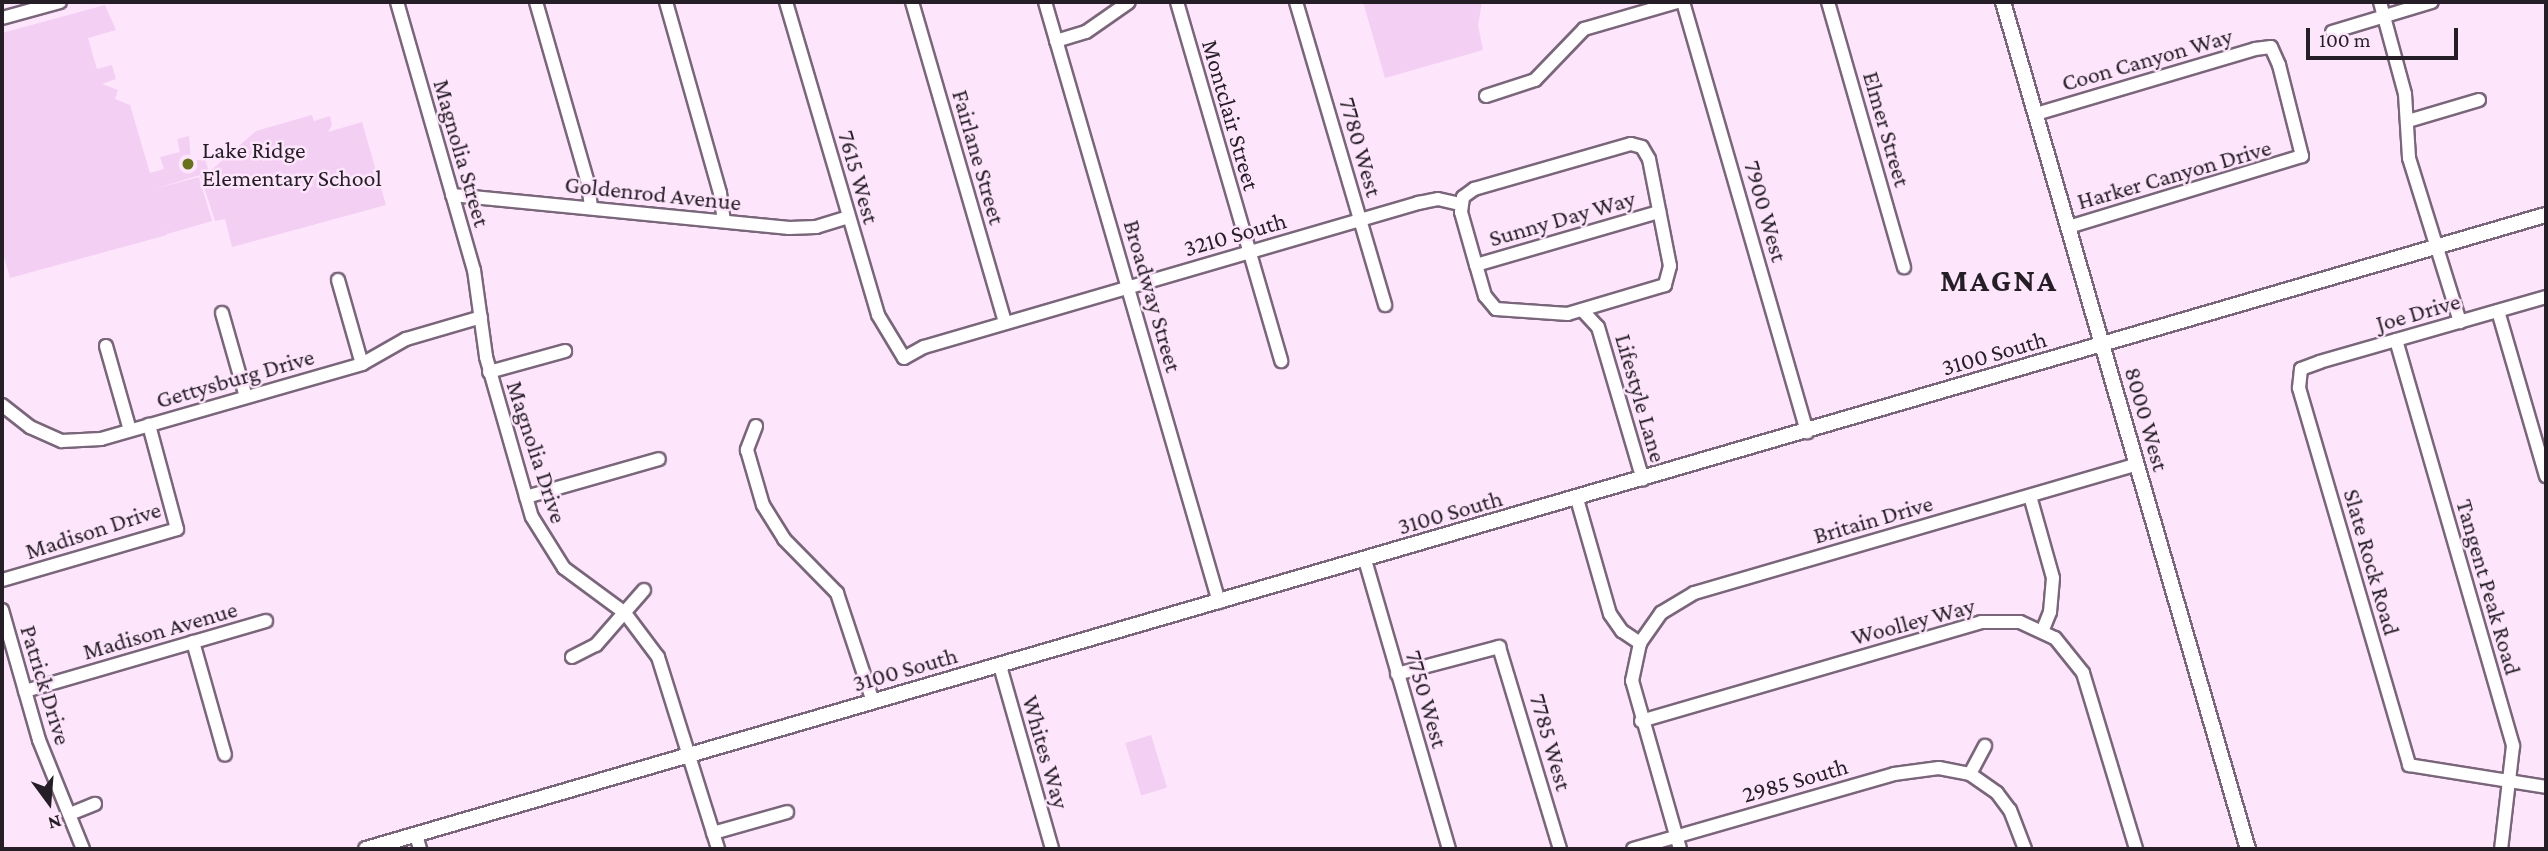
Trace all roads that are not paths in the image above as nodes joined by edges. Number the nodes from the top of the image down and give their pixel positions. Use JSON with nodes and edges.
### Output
{"nodes":[{"id":1,"x":60,"y":2,"type":"edge"},
{"id":2,"x":397,"y":2,"type":"edge"},
{"id":3,"x":536,"y":2,"type":"edge"},
{"id":4,"x":666,"y":2,"type":"edge"},
{"id":5,"x":786,"y":2,"type":"edge"},
{"id":6,"x":912,"y":2,"type":"edge"},
{"id":7,"x":1045,"y":2,"type":"edge"},
{"id":8,"x":1129,"y":2,"type":"edge"},
{"id":9,"x":1177,"y":2,"type":"edge"},
{"id":10,"x":1296,"y":2,"type":"edge"},
{"id":11,"x":1677,"y":2,"type":"edge"},
{"id":12,"x":1683,"y":2,"type":"edge"},
{"id":13,"x":1828,"y":2,"type":"edge"},
{"id":14,"x":2003,"y":2,"type":"edge"},
{"id":15,"x":2380,"y":2,"type":"edge"},
{"id":16,"x":2432,"y":2,"type":"edge"},
{"id":17,"x":2384,"y":16,"type":"junction"},
{"id":18,"x":2,"y":18,"type":"edge"},
{"id":19,"x":2332,"y":32,"type":"dead end"},
{"id":20,"x":1056,"y":41,"type":"junction"},
{"id":21,"x":2271,"y":47,"type":"joint"},
{"id":22,"x":1486,"y":96,"type":"dead end"},
{"id":23,"x":2479,"y":100,"type":"dead end"},
{"id":24,"x":2036,"y":114,"type":"junction"},
{"id":25,"x":2408,"y":121,"type":"junction"},
{"id":26,"x":452,"y":195,"type":"junction"},
{"id":27,"x":1462,"y":201,"type":"junction"},
{"id":28,"x":591,"y":207,"type":"junction"},
{"id":29,"x":1659,"y":212,"type":"junction"},
{"id":30,"x":2546,"y":215,"type":"edge"},
{"id":31,"x":849,"y":217,"type":"junction"},
{"id":32,"x":1360,"y":219,"type":"junction"},
{"id":33,"x":724,"y":221,"type":"junction"},
{"id":34,"x":2069,"y":227,"type":"junction"},
{"id":35,"x":2437,"y":246,"type":"junction"},
{"id":36,"x":1249,"y":252,"type":"junction"},
{"id":37,"x":1476,"y":265,"type":"junction"},
{"id":38,"x":1904,"y":267,"type":"dead end"},
{"id":39,"x":338,"y":280,"type":"dead end"},
{"id":40,"x":1128,"y":287,"type":"junction"},
{"id":41,"x":2546,"y":297,"type":"edge"},
{"id":42,"x":1607,"y":304,"type":"junction"},
{"id":43,"x":1385,"y":305,"type":"dead end"},
{"id":44,"x":1582,"y":310,"type":"junction"},
{"id":45,"x":2498,"y":311,"type":"junction"},
{"id":46,"x":222,"y":313,"type":"dead end"},
{"id":47,"x":481,"y":317,"type":"junction"},
{"id":48,"x":2460,"y":322,"type":"junction"},
{"id":49,"x":1005,"y":323,"type":"junction"},
{"id":50,"x":1598,"y":327,"type":"junction"},
{"id":51,"x":2396,"y":340,"type":"junction"},
{"id":52,"x":2102,"y":345,"type":"junction"},
{"id":53,"x":106,"y":346,"type":"dead end"},
{"id":54,"x":565,"y":351,"type":"dead end"},
{"id":55,"x":904,"y":358,"type":"joint"},
{"id":56,"x":1281,"y":361,"type":"dead end"},
{"id":57,"x":362,"y":364,"type":"junction"},
{"id":58,"x":2301,"y":369,"type":"joint"},
{"id":59,"x":489,"y":372,"type":"junction"},
{"id":60,"x":246,"y":397,"type":"junction"},
{"id":61,"x":2,"y":405,"type":"edge"},
{"id":62,"x":149,"y":425,"type":"junction"},
{"id":63,"x":756,"y":426,"type":"dead end"},
{"id":64,"x":130,"y":430,"type":"junction"},
{"id":65,"x":1807,"y":432,"type":"junction"},
{"id":66,"x":659,"y":459,"type":"dead end"},
{"id":67,"x":2136,"y":465,"type":"junction"},
{"id":68,"x":2546,"y":476,"type":"edge"},
{"id":69,"x":1643,"y":480,"type":"junction"},
{"id":70,"x":2031,"y":496,"type":"junction"},
{"id":71,"x":526,"y":497,"type":"junction"},
{"id":72,"x":1577,"y":499,"type":"junction"},
{"id":73,"x":1365,"y":560,"type":"junction"},
{"id":74,"x":2,"y":580,"type":"edge"},
{"id":75,"x":644,"y":590,"type":"dead end"},
{"id":76,"x":1219,"y":602,"type":"junction"},
{"id":77,"x":2,"y":610,"type":"edge"},
{"id":78,"x":625,"y":613,"type":"junction"},
{"id":79,"x":265,"y":621,"type":"dead end"},
{"id":80,"x":2043,"y":629,"type":"junction"},
{"id":81,"x":193,"y":642,"type":"junction"},
{"id":82,"x":1640,"y":643,"type":"junction"},
{"id":83,"x":572,"y":657,"type":"dead end"},
{"id":84,"x":1000,"y":666,"type":"junction"},
{"id":85,"x":1398,"y":674,"type":"junction"},
{"id":86,"x":25,"y":691,"type":"junction"},
{"id":87,"x":873,"y":702,"type":"junction"},
{"id":88,"x":1641,"y":721,"type":"junction"},
{"id":89,"x":1985,"y":746,"type":"dead end"},
{"id":90,"x":225,"y":755,"type":"dead end"},
{"id":91,"x":690,"y":756,"type":"junction"},
{"id":92,"x":1970,"y":774,"type":"junction"},
{"id":93,"x":2511,"y":782,"type":"junction"},
{"id":94,"x":2546,"y":787,"type":"edge"},
{"id":95,"x":95,"y":804,"type":"dead end"},
{"id":96,"x":788,"y":812,"type":"dead end"},
{"id":97,"x":70,"y":814,"type":"junction"},
{"id":98,"x":713,"y":834,"type":"junction"},
{"id":99,"x":418,"y":842,"type":"edge"},
{"id":100,"x":1679,"y":843,"type":"edge"},
{"id":101,"x":83,"y":849,"type":"edge"},
{"id":102,"x":366,"y":849,"type":"edge"},
{"id":103,"x":718,"y":849,"type":"edge"},
{"id":104,"x":1052,"y":849,"type":"edge"},
{"id":105,"x":1448,"y":849,"type":"edge"},
{"id":106,"x":1560,"y":849,"type":"edge"},
{"id":107,"x":1633,"y":849,"type":"edge"},
{"id":108,"x":2025,"y":849,"type":"edge"},
{"id":109,"x":2136,"y":849,"type":"edge"},
{"id":110,"x":2248,"y":849,"type":"edge"},
{"id":111,"x":2501,"y":849,"type":"edge"}],
"edges":[{"from":1,"to":18,"type":"street"},
{"from":2,"to":26,"type":"street","name":"Magnolia Street"},
{"from":3,"to":28,"type":"street"},
{"from":4,"to":33,"type":"street"},
{"from":5,"to":31,"type":"street","name":"7615 West"},
{"from":6,"to":49,"type":"street","name":"Fairlane Street"},
{"from":7,"to":20,"type":"street","name":"Broadway Street"},
{"from":8,"to":20,"type":"street"},
{"from":9,"to":36,"type":"street","name":"Montclair Street"},
{"from":10,"to":32,"type":"street","name":"7780 West"},
{"from":11,"to":22,"type":"street"},
{"from":12,"to":65,"type":"street","name":"7900 West"},
{"from":13,"to":38,"type":"street","name":"Elmer Street"},
{"from":14,"to":24,"type":"street","name":"8000 West"},
{"from":15,"to":17,"type":"street"},
{"from":16,"to":17,"type":"street"},
{"from":17,"to":19,"type":"street"},
{"from":17,"to":25,"type":"street"},
{"from":20,"to":40,"type":"street","name":"Broadway Street"},
{"from":21,"to":24,"type":"street","name":"Coon Canyon Way"},
{"from":21,"to":34,"type":"street","name":"Harker Canyon Drive"},
{"from":23,"to":25,"type":"street"},
{"from":24,"to":34,"type":"street","name":"8000 West"},
{"from":25,"to":35,"type":"street"},
{"from":26,"to":28,"type":"street","name":"Goldenrod Avenue"},
{"from":26,"to":47,"type":"street","name":"Magnolia Street"},
{"from":27,"to":29,"type":"street"},
{"from":27,"to":32,"type":"street","name":"3210 South"},
{"from":27,"to":37,"type":"street"},
{"from":28,"to":33,"type":"street","name":"Goldenrod Avenue"},
{"from":29,"to":37,"type":"street","name":"Sunny Day Way"},
{"from":29,"to":42,"type":"street"},
{"from":30,"to":35,"type":"street","name":"3100 South"},
{"from":31,"to":33,"type":"street","name":"Goldenrod Avenue"},
{"from":31,"to":55,"type":"street","name":"7615 West"},
{"from":32,"to":36,"type":"street","name":"3210 South"},
{"from":32,"to":43,"type":"street","name":"7780 West"},
{"from":34,"to":52,"type":"street","name":"8000 West"},
{"from":35,"to":48,"type":"street"},
{"from":35,"to":52,"type":"street","name":"3100 South"},
{"from":36,"to":40,"type":"street","name":"3210 South"},
{"from":36,"to":56,"type":"street","name":"Montclair Street"},
{"from":37,"to":44,"type":"street"},
{"from":39,"to":57,"type":"street"},
{"from":40,"to":49,"type":"street","name":"3210 South"},
{"from":40,"to":76,"type":"street","name":"Broadway Street"},
{"from":41,"to":45,"type":"street","name":"Joe Drive"},
{"from":42,"to":44,"type":"street"},
{"from":42,"to":50,"type":"street","name":"Lifestyle Lane"},
{"from":44,"to":50,"type":"street","name":"Lifestyle Lane"},
{"from":45,"to":48,"type":"street","name":"Joe Drive"},
{"from":45,"to":68,"type":"street"},
{"from":46,"to":60,"type":"street"},
{"from":47,"to":57,"type":"street","name":"Gettysburg Drive"},
{"from":47,"to":59,"type":"street","name":"Magnolia Drive"},
{"from":48,"to":51,"type":"street","name":"Joe Drive"},
{"from":49,"to":55,"type":"street","name":"3210 South"},
{"from":50,"to":69,"type":"street","name":"Lifestyle Lane"},
{"from":51,"to":58,"type":"street","name":"Joe Drive"},
{"from":51,"to":93,"type":"street","name":"Tangent Peak Road"},
{"from":52,"to":65,"type":"street","name":"3100 South"},
{"from":52,"to":67,"type":"street","name":"8000 West"},
{"from":53,"to":64,"type":"street"},
{"from":54,"to":59,"type":"street"},
{"from":57,"to":60,"type":"street","name":"Gettysburg Drive"},
{"from":58,"to":93,"type":"street","name":"Slate Rock Road"},
{"from":59,"to":71,"type":"street","name":"Magnolia Drive"},
{"from":60,"to":62,"type":"street","name":"Gettysburg Drive"},
{"from":61,"to":64,"type":"street","name":"Gettysburg Drive"},
{"from":62,"to":64,"type":"street","name":"Gettysburg Drive"},
{"from":62,"to":74,"type":"street","name":"Madison Drive"},
{"from":63,"to":87,"type":"street"},
{"from":65,"to":69,"type":"street","name":"3100 South"},
{"from":66,"to":71,"type":"street"},
{"from":67,"to":70,"type":"street","name":"Britain Drive"},
{"from":67,"to":110,"type":"street","name":"8000 West"},
{"from":69,"to":72,"type":"street","name":"3100 South"},
{"from":70,"to":80,"type":"street"},
{"from":70,"to":82,"type":"street","name":"Britain Drive"},
{"from":71,"to":78,"type":"street","name":"Magnolia Drive"},
{"from":72,"to":73,"type":"street","name":"3100 South"},
{"from":72,"to":82,"type":"street"},
{"from":73,"to":76,"type":"street","name":"3100 South"},
{"from":73,"to":85,"type":"street","name":"7750 West"},
{"from":75,"to":78,"type":"street"},
{"from":76,"to":84,"type":"street","name":"3100 South"},
{"from":77,"to":86,"type":"street","name":"Patrick Drive"},
{"from":78,"to":83,"type":"street"},
{"from":78,"to":91,"type":"street","name":"Magnolia Drive"},
{"from":79,"to":81,"type":"street","name":"Madison Avenue"},
{"from":80,"to":88,"type":"street","name":"Woolley Way"},
{"from":80,"to":109,"type":"street","name":"Woolley Way"},
{"from":81,"to":86,"type":"street","name":"Madison Avenue"},
{"from":81,"to":90,"type":"street"},
{"from":82,"to":88,"type":"street"},
{"from":84,"to":87,"type":"street","name":"3100 South"},
{"from":84,"to":104,"type":"street","name":"Whites Way"},
{"from":85,"to":105,"type":"street","name":"7750 West"},
{"from":85,"to":106,"type":"street","name":"7785 West"},
{"from":86,"to":97,"type":"street","name":"Patrick Drive"},
{"from":87,"to":91,"type":"street","name":"3100 South"},
{"from":88,"to":100,"type":"street"},
{"from":89,"to":92,"type":"street"},
{"from":91,"to":98,"type":"street","name":"Magnolia Drive"},
{"from":91,"to":99,"type":"street","name":"3100 South"},
{"from":92,"to":100,"type":"street","name":"2985 South"},
{"from":92,"to":108,"type":"street"},
{"from":93,"to":94,"type":"street"},
{"from":93,"to":111,"type":"street","name":"Tangent Peak Road"},
{"from":95,"to":97,"type":"street"},
{"from":96,"to":98,"type":"street"},
{"from":97,"to":101,"type":"street","name":"Patrick Drive"},
{"from":98,"to":103,"type":"street","name":"Magnolia Drive"},
{"from":99,"to":102,"type":"street","name":"3100 South"},
{"from":100,"to":107,"type":"street","name":"2985 South"}]}
